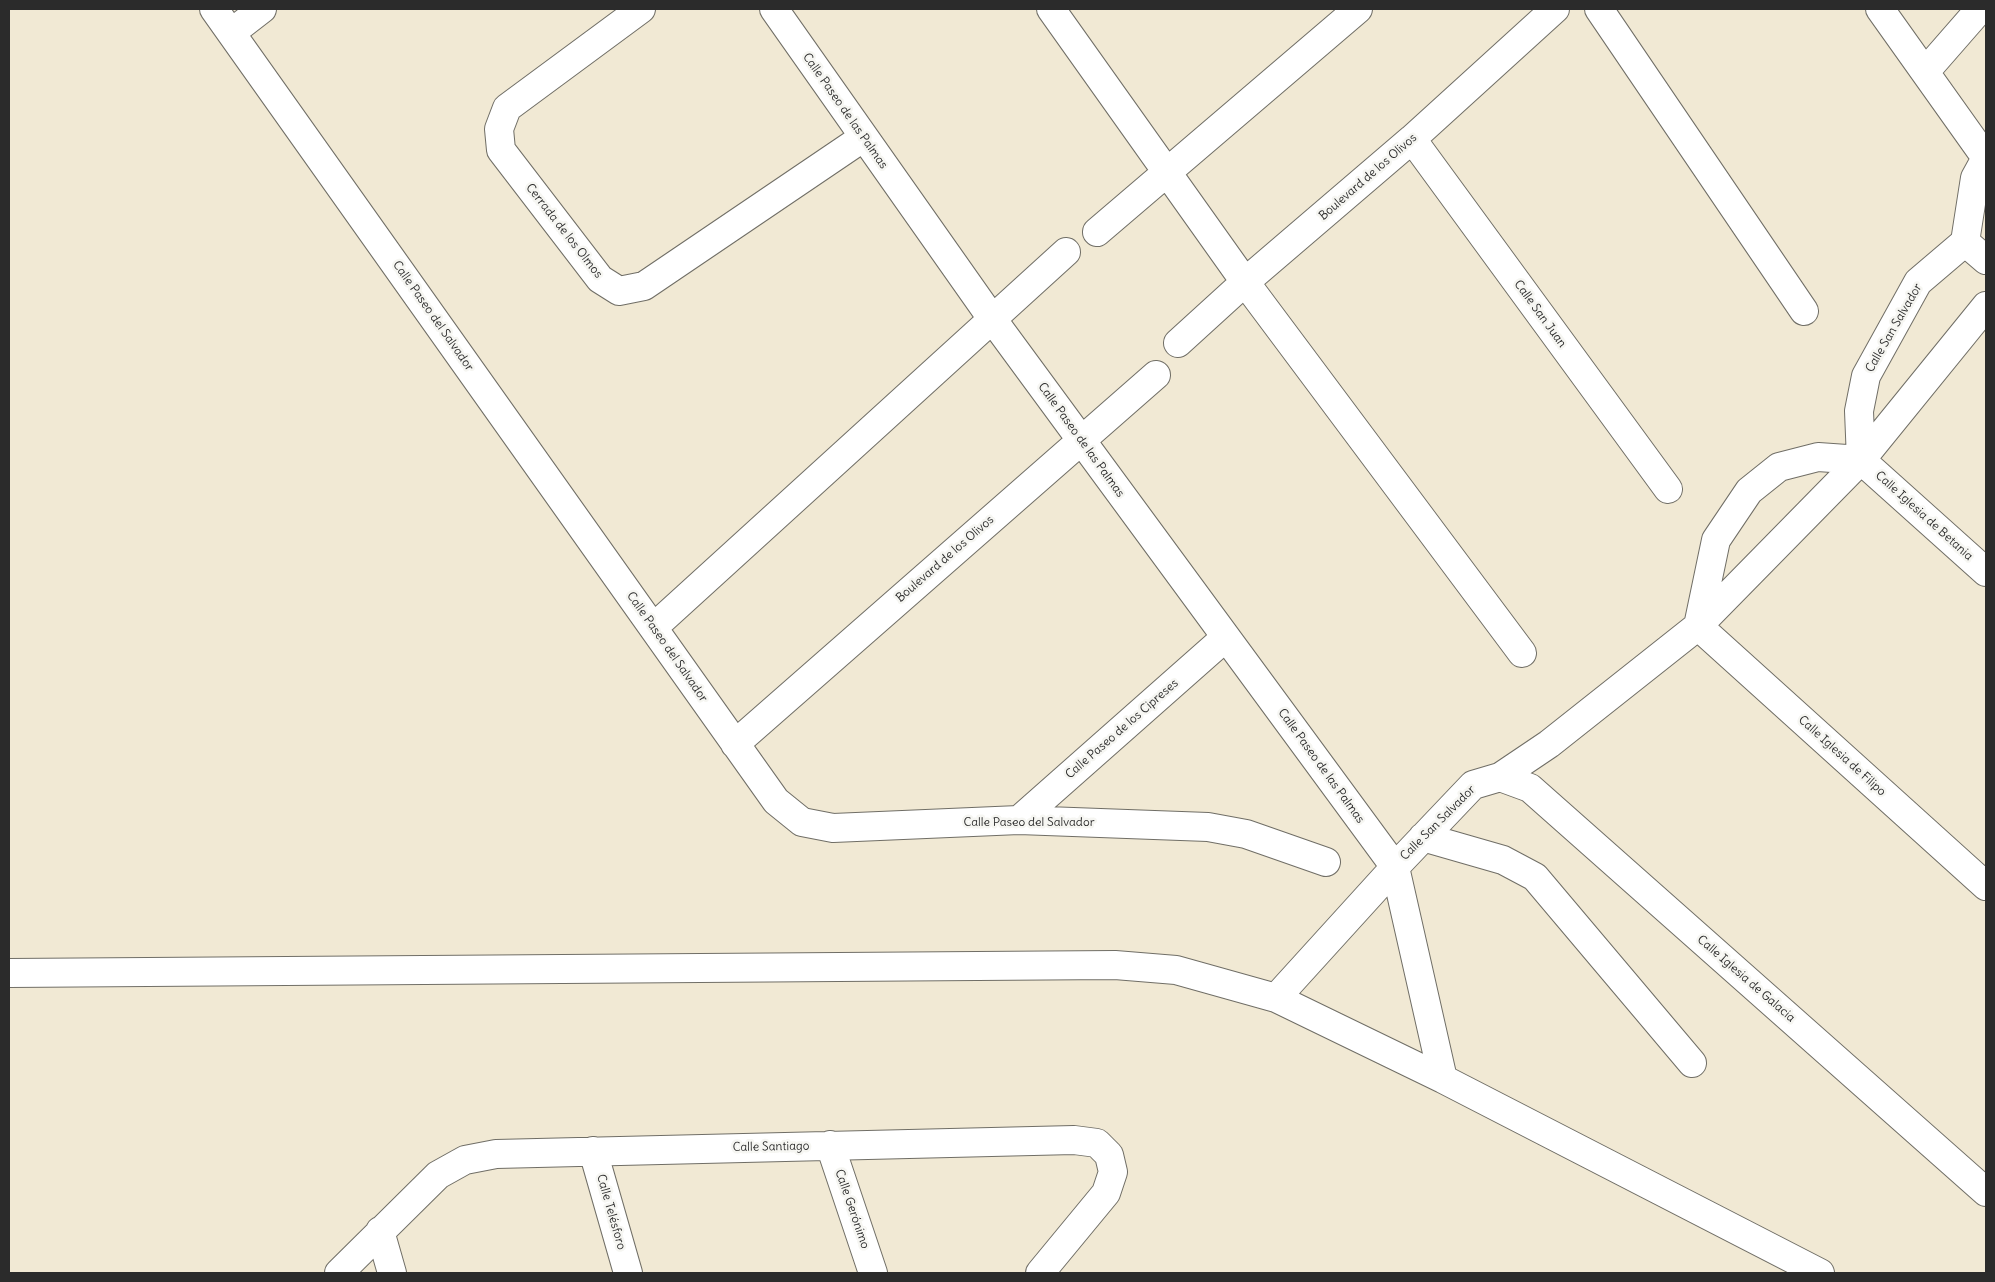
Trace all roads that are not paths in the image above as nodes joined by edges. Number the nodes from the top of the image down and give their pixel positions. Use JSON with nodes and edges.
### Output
{"nodes":[{"id":1,"x":214,"y":9,"type":"edge"},
{"id":2,"x":262,"y":9,"type":"edge"},
{"id":3,"x":641,"y":9,"type":"edge"},
{"id":4,"x":774,"y":9,"type":"edge"},
{"id":5,"x":1051,"y":9,"type":"edge"},
{"id":6,"x":1555,"y":9,"type":"edge"},
{"id":7,"x":1599,"y":9,"type":"edge"},
{"id":8,"x":1880,"y":9,"type":"edge"},
{"id":9,"x":1980,"y":9,"type":"edge"},
{"id":10,"x":1349,"y":12,"type":"edge"},
{"id":11,"x":231,"y":33,"type":"junction"},
{"id":12,"x":1925,"y":72,"type":"junction"},
{"id":13,"x":864,"y":136,"type":"junction"},
{"id":14,"x":1412,"y":139,"type":"junction"},
{"id":15,"x":1986,"y":158,"type":"edge"},
{"id":16,"x":1168,"y":172,"type":"junction"},
{"id":17,"x":1098,"y":232,"type":"dead end"},
{"id":18,"x":1965,"y":242,"type":"junction"},
{"id":19,"x":1066,"y":252,"type":"dead end"},
{"id":20,"x":1986,"y":260,"type":"edge"},
{"id":21,"x":1245,"y":282,"type":"junction"},
{"id":22,"x":1986,"y":306,"type":"edge"},
{"id":23,"x":1804,"y":311,"type":"dead end"},
{"id":24,"x":993,"y":320,"type":"junction"},
{"id":25,"x":1178,"y":343,"type":"dead end"},
{"id":26,"x":1156,"y":375,"type":"dead end"},
{"id":27,"x":1081,"y":440,"type":"junction"},
{"id":28,"x":1861,"y":460,"type":"junction"},
{"id":29,"x":1668,"y":489,"type":"dead end"},
{"id":30,"x":1986,"y":572,"type":"edge"},
{"id":31,"x":1698,"y":626,"type":"junction"},
{"id":32,"x":654,"y":627,"type":"junction"},
{"id":33,"x":1226,"y":637,"type":"junction"},
{"id":34,"x":1522,"y":654,"type":"dead end"},
{"id":35,"x":735,"y":744,"type":"junction"},
{"id":36,"x":1500,"y":778,"type":"junction"},
{"id":37,"x":1019,"y":820,"type":"junction"},
{"id":38,"x":1423,"y":837,"type":"junction"},
{"id":39,"x":1326,"y":862,"type":"dead end"},
{"id":40,"x":1395,"y":867,"type":"junction"},
{"id":41,"x":1986,"y":886,"type":"edge"},
{"id":42,"x":9,"y":972,"type":"edge"},
{"id":43,"x":1276,"y":998,"type":"junction"},
{"id":44,"x":1692,"y":1062,"type":"dead end"},
{"id":45,"x":1444,"y":1079,"type":"junction"},
{"id":46,"x":830,"y":1145,"type":"junction"},
{"id":47,"x":593,"y":1151,"type":"junction"},
{"id":48,"x":1986,"y":1192,"type":"edge"},
{"id":49,"x":380,"y":1231,"type":"junction"},
{"id":50,"x":1047,"y":1271,"type":"edge"},
{"id":51,"x":339,"y":1273,"type":"edge"},
{"id":52,"x":392,"y":1273,"type":"edge"},
{"id":53,"x":628,"y":1273,"type":"edge"},
{"id":54,"x":873,"y":1273,"type":"edge"},
{"id":55,"x":1820,"y":1273,"type":"edge"}],
"edges":[{"from":1,"to":11,"type":"street","name":"Calle Paseo del Salvador"},
{"from":2,"to":11,"type":"street"},
{"from":3,"to":13,"type":"street","name":"Cerrada de los Olmos"},
{"from":4,"to":13,"type":"street","name":"Calle Paseo de las Palmas"},
{"from":5,"to":16,"type":"street"},
{"from":6,"to":14,"type":"street","name":"Boulevard de los Olivos"},
{"from":7,"to":23,"type":"street"},
{"from":8,"to":12,"type":"street"},
{"from":9,"to":12,"type":"street"},
{"from":10,"to":16,"type":"street"},
{"from":11,"to":32,"type":"street","name":"Calle Paseo del Salvador"},
{"from":12,"to":15,"type":"street"},
{"from":13,"to":24,"type":"street","name":"Calle Paseo de las Palmas"},
{"from":14,"to":21,"type":"street","name":"Boulevard de los Olivos"},
{"from":14,"to":29,"type":"street","name":"Calle San Juan"},
{"from":15,"to":18,"type":"street"},
{"from":16,"to":17,"type":"street"},
{"from":16,"to":21,"type":"street"},
{"from":18,"to":20,"type":"street"},
{"from":18,"to":28,"type":"street","name":"Calle San Salvador"},
{"from":19,"to":24,"type":"street"},
{"from":21,"to":25,"type":"street","name":"Boulevard de los Olivos"},
{"from":21,"to":34,"type":"street"},
{"from":22,"to":28,"type":"street","name":"Calle San Salvador"},
{"from":24,"to":27,"type":"street","name":"Calle Paseo de las Palmas"},
{"from":24,"to":32,"type":"street"},
{"from":26,"to":27,"type":"street","name":"Boulevard de los Olivos"},
{"from":27,"to":33,"type":"street","name":"Calle Paseo de las Palmas"},
{"from":27,"to":35,"type":"street","name":"Boulevard de los Olivos"},
{"from":28,"to":30,"type":"street","name":"Calle Iglesia de Betania"},
{"from":28,"to":31,"type":"street","name":"Calle San Salvador"},
{"from":28,"to":31,"type":"street"},
{"from":31,"to":36,"type":"street","name":"Calle San Salvador"},
{"from":31,"to":41,"type":"street","name":"Calle Iglesia de Filipo"},
{"from":32,"to":35,"type":"street","name":"Calle Paseo del Salvador"},
{"from":33,"to":37,"type":"street","name":"Calle Paseo de los Cipreses"},
{"from":33,"to":40,"type":"street","name":"Calle Paseo de las Palmas"},
{"from":35,"to":37,"type":"street","name":"Calle Paseo del Salvador"},
{"from":36,"to":38,"type":"street","name":"Calle San Salvador"},
{"from":36,"to":48,"type":"street","name":"Calle Iglesia de Galacia"},
{"from":37,"to":39,"type":"street","name":"Calle Paseo del Salvador"},
{"from":38,"to":40,"type":"street","name":"Calle San Salvador"},
{"from":38,"to":44,"type":"street"},
{"from":40,"to":43,"type":"street","name":"Calle San Salvador"},
{"from":40,"to":45,"type":"street"},
{"from":42,"to":43,"type":"street"},
{"from":43,"to":45,"type":"street"},
{"from":45,"to":55,"type":"street"},
{"from":46,"to":47,"type":"street","name":"Calle Santiago"},
{"from":46,"to":50,"type":"street","name":"Calle Santiago"},
{"from":46,"to":54,"type":"street","name":"Calle Gerónimo"},
{"from":47,"to":49,"type":"street","name":"Calle Santiago"},
{"from":47,"to":53,"type":"street","name":"Calle Telésforo"},
{"from":49,"to":51,"type":"street","name":"Calle Santiago"},
{"from":49,"to":52,"type":"street"}]}
